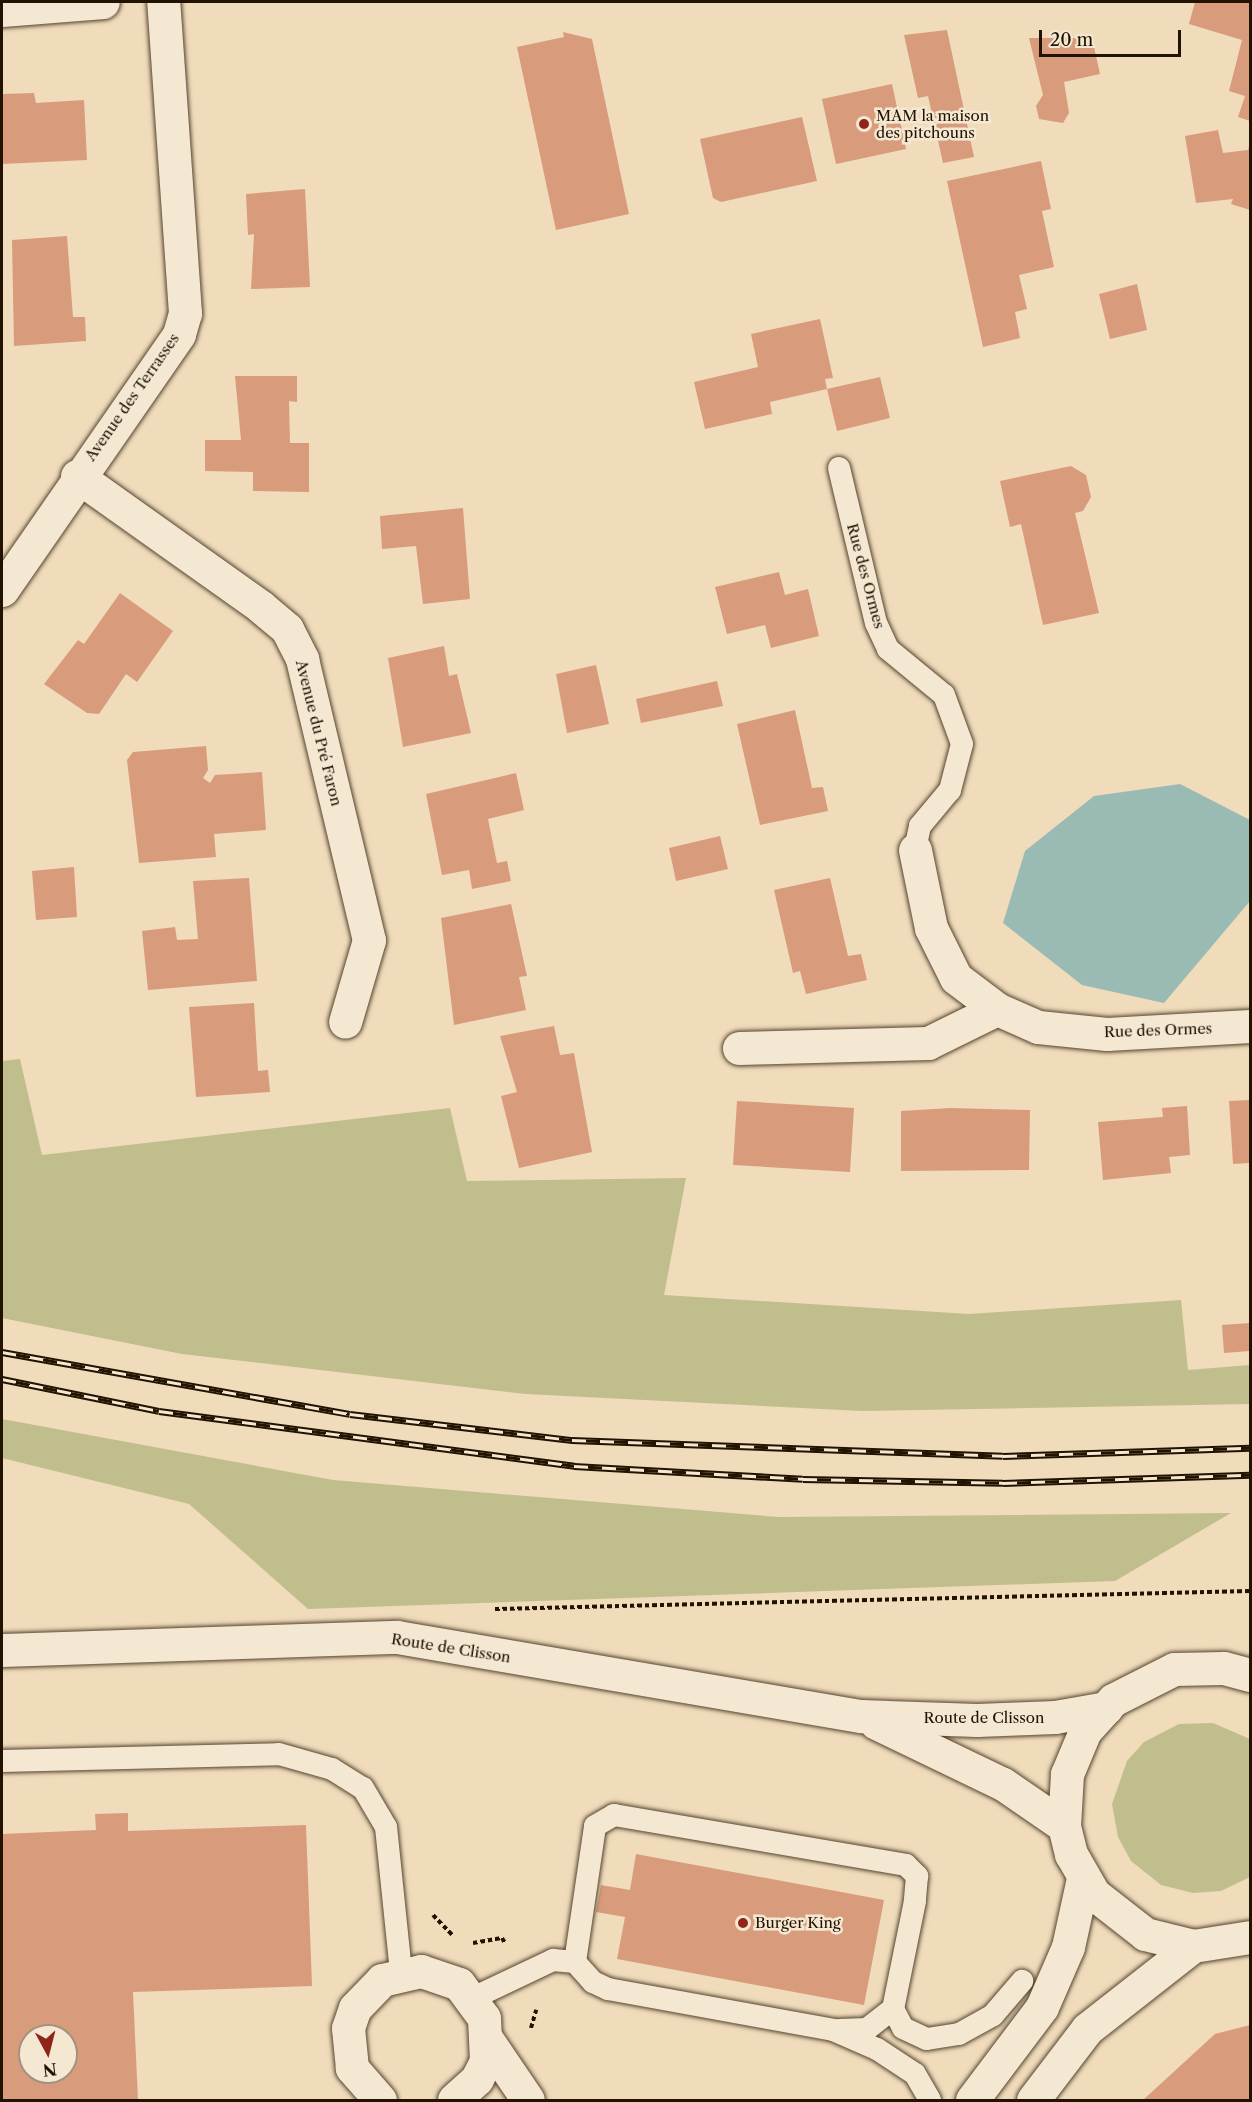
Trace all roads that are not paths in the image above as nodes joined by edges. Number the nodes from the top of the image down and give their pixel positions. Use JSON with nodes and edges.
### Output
{"nodes":[{"id":1,"x":103,"y":2,"type":"edge"},
{"id":2,"x":163,"y":2,"type":"edge"},
{"id":3,"x":2,"y":10,"type":"edge"},
{"id":4,"x":839,"y":468,"type":"dead end"},
{"id":5,"x":77,"y":476,"type":"junction"},
{"id":6,"x":2,"y":590,"type":"edge"},
{"id":7,"x":915,"y":850,"type":"joint"},
{"id":8,"x":997,"y":1009,"type":"junction"},
{"id":9,"x":345,"y":1022,"type":"dead end"},
{"id":10,"x":1251,"y":1026,"type":"edge"},
{"id":11,"x":739,"y":1048,"type":"dead end"},
{"id":12,"x":2,"y":1650,"type":"edge"},
{"id":13,"x":1251,"y":1675,"type":"edge"},
{"id":14,"x":1106,"y":1708,"type":"junction"},
{"id":15,"x":861,"y":1716,"type":"junction"},
{"id":16,"x":2,"y":1761,"type":"edge"},
{"id":17,"x":1064,"y":1826,"type":"junction"},
{"id":18,"x":1083,"y":1878,"type":"junction"},
{"id":19,"x":1251,"y":1937,"type":"edge"},
{"id":20,"x":1193,"y":1946,"type":"junction"},
{"id":21,"x":575,"y":1962,"type":"junction"},
{"id":22,"x":401,"y":1972,"type":"junction"},
{"id":23,"x":1022,"y":1982,"type":"dead end"},
{"id":24,"x":474,"y":1998,"type":"junction"},
{"id":25,"x":893,"y":2009,"type":"junction"},
{"id":26,"x":833,"y":2030,"type":"junction"},
{"id":27,"x":488,"y":2041,"type":"junction"},
{"id":28,"x":380,"y":2100,"type":"edge"},
{"id":29,"x":454,"y":2100,"type":"edge"},
{"id":30,"x":528,"y":2100,"type":"edge"},
{"id":31,"x":930,"y":2100,"type":"edge"},
{"id":32,"x":972,"y":2100,"type":"edge"},
{"id":33,"x":1033,"y":2100,"type":"edge"}],
"edges":[{"from":1,"to":3,"type":"street"},
{"from":2,"to":5,"type":"street","name":"Avenue des Terrasses"},
{"from":4,"to":7,"type":"lane","name":"Rue des Ormes"},
{"from":5,"to":6,"type":"street","name":"Avenue des Terrasses"},
{"from":5,"to":9,"type":"street","name":"Avenue du Pré Faron"},
{"from":7,"to":8,"type":"street","name":"Rue des Ormes"},
{"from":8,"to":10,"type":"street","name":"Rue des Ormes"},
{"from":8,"to":11,"type":"street"},
{"from":12,"to":15,"type":"street","name":"Route de Clisson"},
{"from":13,"to":14,"type":"street"},
{"from":14,"to":15,"type":"street","name":"Route de Clisson"},
{"from":14,"to":17,"type":"street"},
{"from":15,"to":17,"type":"street","name":"Route de Clisson"},
{"from":16,"to":22,"type":"lane"},
{"from":17,"to":18,"type":"street"},
{"from":18,"to":20,"type":"street"},
{"from":18,"to":32,"type":"street"},
{"from":19,"to":20,"type":"street"},
{"from":20,"to":33,"type":"street"},
{"from":21,"to":24,"type":"lane"},
{"from":21,"to":25,"type":"lane"},
{"from":21,"to":26,"type":"lane"},
{"from":22,"to":24,"type":"street"},
{"from":22,"to":28,"type":"street"},
{"from":23,"to":25,"type":"lane"},
{"from":24,"to":27,"type":"street"},
{"from":25,"to":26,"type":"lane"},
{"from":26,"to":31,"type":"lane"},
{"from":27,"to":29,"type":"street"},
{"from":27,"to":30,"type":"street"}]}
